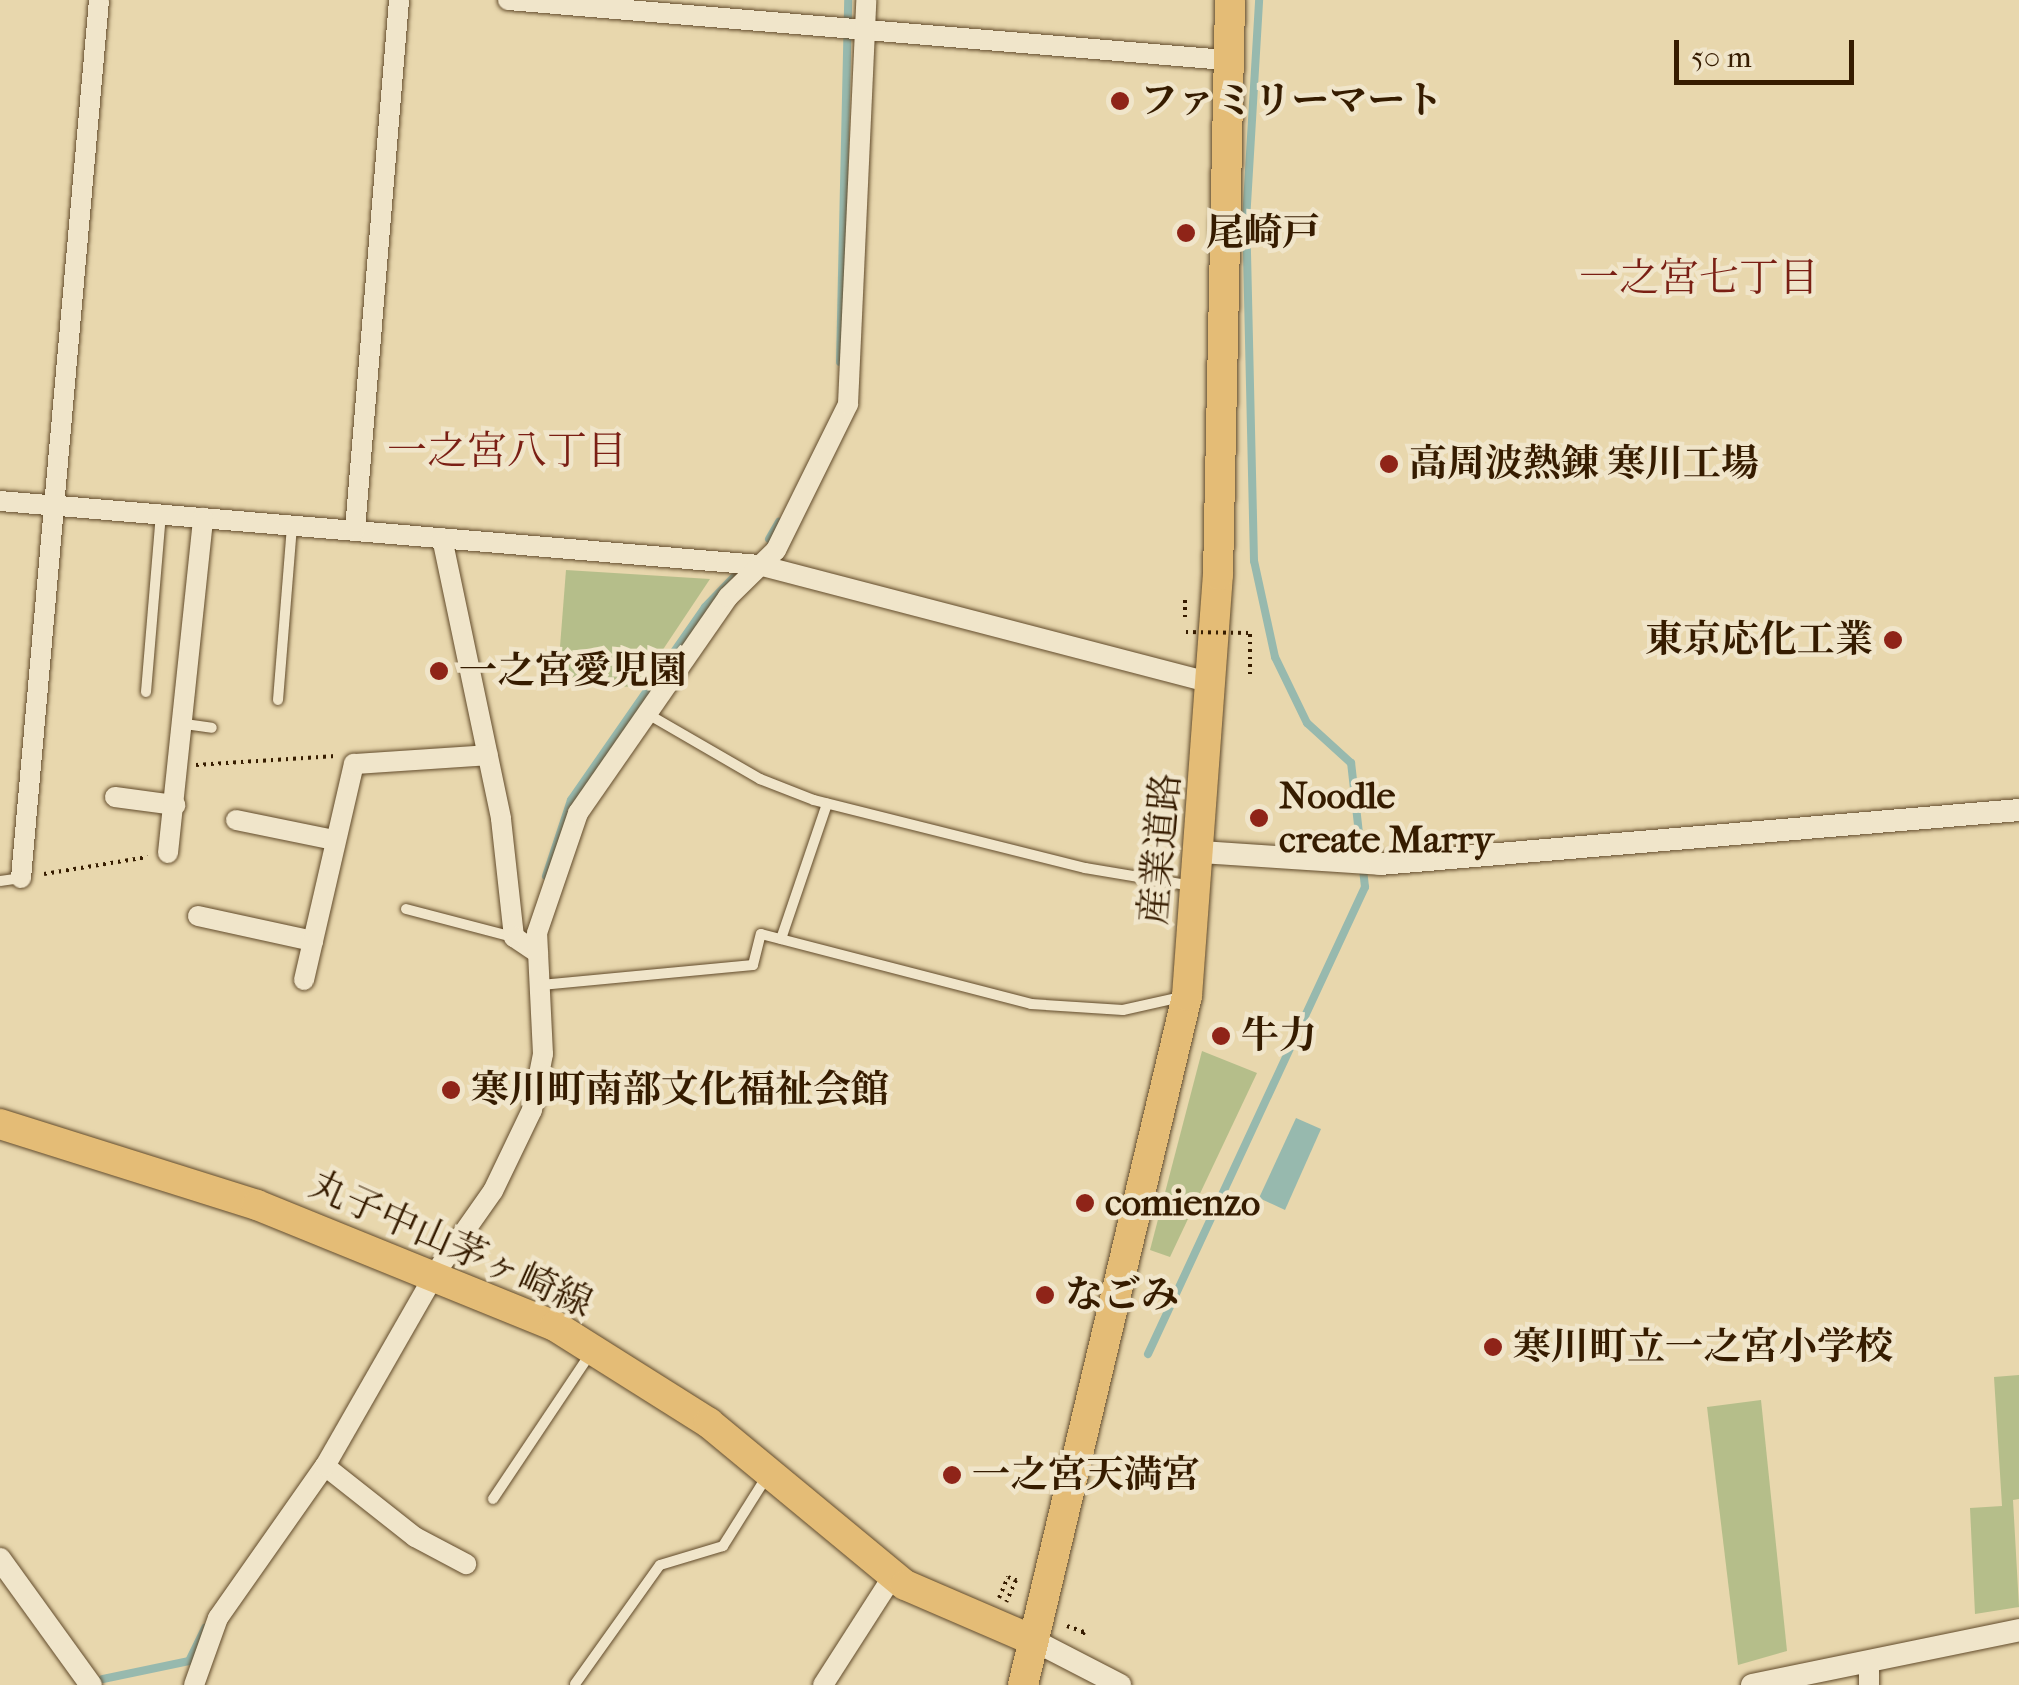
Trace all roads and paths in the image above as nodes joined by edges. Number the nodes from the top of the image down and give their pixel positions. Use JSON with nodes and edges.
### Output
{"nodes":[{"id":1,"x":99,"y":0,"type":"edge"},
{"id":2,"x":398,"y":0,"type":"edge"},
{"id":3,"x":508,"y":0,"type":"edge"},
{"id":4,"x":866,"y":0,"type":"edge"},
{"id":5,"x":1230,"y":0,"type":"edge"},
{"id":6,"x":862,"y":29,"type":"junction"},
{"id":7,"x":1225,"y":60,"type":"junction"},
{"id":8,"x":0,"y":500,"type":"edge"},
{"id":9,"x":52,"y":505,"type":"junction"},
{"id":10,"x":162,"y":514,"type":"junction"},
{"id":11,"x":203,"y":518,"type":"junction"},
{"id":12,"x":292,"y":526,"type":"junction"},
{"id":13,"x":355,"y":530,"type":"junction"},
{"id":14,"x":442,"y":538,"type":"junction"},
{"id":15,"x":759,"y":565,"type":"junction"},
{"id":16,"x":1184,"y":600,"type":"dead end"},
{"id":17,"x":1250,"y":674,"type":"dead end"},
{"id":18,"x":1212,"y":683,"type":"junction"},
{"id":19,"x":146,"y":692,"type":"dead end"},
{"id":20,"x":278,"y":700,"type":"dead end"},
{"id":21,"x":645,"y":713,"type":"junction"},
{"id":22,"x":185,"y":724,"type":"junction"},
{"id":23,"x":212,"y":728,"type":"dead end"},
{"id":24,"x":488,"y":754,"type":"junction"},
{"id":25,"x":181,"y":762,"type":"junction"},
{"id":26,"x":354,"y":764,"type":"junction"},
{"id":27,"x":115,"y":796,"type":"dead end"},
{"id":28,"x":175,"y":804,"type":"junction"},
{"id":29,"x":827,"y":804,"type":"junction"},
{"id":30,"x":2019,"y":810,"type":"edge"},
{"id":31,"x":236,"y":820,"type":"dead end"},
{"id":32,"x":334,"y":840,"type":"junction"},
{"id":33,"x":1201,"y":852,"type":"junction"},
{"id":34,"x":168,"y":853,"type":"joint"},
{"id":35,"x":10,"y":880,"type":"edge"},
{"id":36,"x":1198,"y":887,"type":"junction"},
{"id":37,"x":406,"y":909,"type":"dead end"},
{"id":38,"x":198,"y":916,"type":"dead end"},
{"id":39,"x":781,"y":939,"type":"junction"},
{"id":40,"x":312,"y":941,"type":"junction"},
{"id":41,"x":524,"y":944,"type":"junction"},
{"id":42,"x":304,"y":980,"type":"dead end"},
{"id":43,"x":540,"y":985,"type":"junction"},
{"id":44,"x":1187,"y":996,"type":"junction"},
{"id":45,"x":0,"y":1124,"type":"edge"},
{"id":46,"x":436,"y":1272,"type":"junction"},
{"id":47,"x":593,"y":1350,"type":"junction"},
{"id":48,"x":324,"y":1466,"type":"junction"},
{"id":49,"x":769,"y":1473,"type":"junction"},
{"id":50,"x":493,"y":1499,"type":"dead end"},
{"id":51,"x":0,"y":1559,"type":"edge"},
{"id":52,"x":466,"y":1564,"type":"dead end"},
{"id":53,"x":893,"y":1576,"type":"junction"},
{"id":54,"x":999,"y":1598,"type":"dead end"},
{"id":55,"x":1006,"y":1602,"type":"dead end"},
{"id":56,"x":2019,"y":1630,"type":"edge"},
{"id":57,"x":1033,"y":1640,"type":"junction"},
{"id":58,"x":1868,"y":1673,"type":"edge"},
{"id":59,"x":1109,"y":1682,"type":"edge"},
{"id":60,"x":575,"y":1684,"type":"edge"},
{"id":61,"x":91,"y":1685,"type":"edge"},
{"id":62,"x":194,"y":1685,"type":"edge"},
{"id":63,"x":823,"y":1685,"type":"edge"},
{"id":64,"x":1023,"y":1685,"type":"edge"},
{"id":65,"x":1752,"y":1685,"type":"edge"}],
"edges":[{"from":1,"to":9,"type":"street"},
{"from":2,"to":13,"type":"street"},
{"from":3,"to":6,"type":"street"},
{"from":4,"to":6,"type":"street"},
{"from":5,"to":7,"type":"main road","name":"産業道路"},
{"from":6,"to":7,"type":"street"},
{"from":6,"to":15,"type":"street"},
{"from":7,"to":18,"type":"main road","name":"産業道路"},
{"from":8,"to":9,"type":"street"},
{"from":9,"to":10,"type":"street"},
{"from":9,"to":35,"type":"street"},
{"from":10,"to":11,"type":"street"},
{"from":10,"to":19,"type":"lane"},
{"from":11,"to":12,"type":"street"},
{"from":11,"to":22,"type":"street"},
{"from":12,"to":13,"type":"street"},
{"from":12,"to":20,"type":"lane"},
{"from":13,"to":14,"type":"street"},
{"from":14,"to":15,"type":"street"},
{"from":14,"to":24,"type":"street"},
{"from":15,"to":18,"type":"street"},
{"from":15,"to":21,"type":"street"},
{"from":16,"to":17,"type":"path","bridge":true},
{"from":18,"to":33,"type":"main road","name":"産業道路"},
{"from":21,"to":29,"type":"lane"},
{"from":21,"to":41,"type":"street"},
{"from":22,"to":23,"type":"lane"},
{"from":22,"to":25,"type":"street"},
{"from":24,"to":26,"type":"street"},
{"from":24,"to":41,"type":"street"},
{"from":25,"to":26,"type":"path"},
{"from":25,"to":28,"type":"street"},
{"from":26,"to":32,"type":"street"},
{"from":27,"to":28,"type":"street"},
{"from":28,"to":34,"type":"street"},
{"from":29,"to":36,"type":"lane"},
{"from":29,"to":39,"type":"lane"},
{"from":30,"to":33,"type":"street"},
{"from":31,"to":32,"type":"street"},
{"from":32,"to":40,"type":"street"},
{"from":33,"to":36,"type":"main road","name":"産業道路"},
{"from":34,"to":35,"type":"path"},
{"from":36,"to":44,"type":"main road","name":"産業道路"},
{"from":37,"to":41,"type":"lane"},
{"from":38,"to":40,"type":"street"},
{"from":39,"to":43,"type":"lane"},
{"from":39,"to":44,"type":"lane"},
{"from":40,"to":42,"type":"street"},
{"from":41,"to":43,"type":"street"},
{"from":43,"to":46,"type":"street"},
{"from":44,"to":57,"type":"main road","name":"産業道路"},
{"from":45,"to":46,"type":"main road","name":"丸子中山茅ヶ崎線"},
{"from":46,"to":47,"type":"main road","name":"丸子中山茅ヶ崎線"},
{"from":46,"to":48,"type":"street"},
{"from":47,"to":49,"type":"main road","name":"丸子中山茅ヶ崎線"},
{"from":47,"to":50,"type":"lane"},
{"from":48,"to":52,"type":"street"},
{"from":48,"to":62,"type":"street"},
{"from":49,"to":53,"type":"main road","name":"丸子中山茅ヶ崎線"},
{"from":49,"to":60,"type":"lane"},
{"from":51,"to":61,"type":"street"},
{"from":53,"to":57,"type":"main road","name":"丸子中山茅ヶ崎線"},
{"from":53,"to":63,"type":"street"},
{"from":54,"to":55,"type":"path"},
{"from":56,"to":58,"type":"street"},
{"from":57,"to":59,"type":"street"},
{"from":57,"to":64,"type":"main road","name":"産業道路"},
{"from":58,"to":65,"type":"street"}]}
